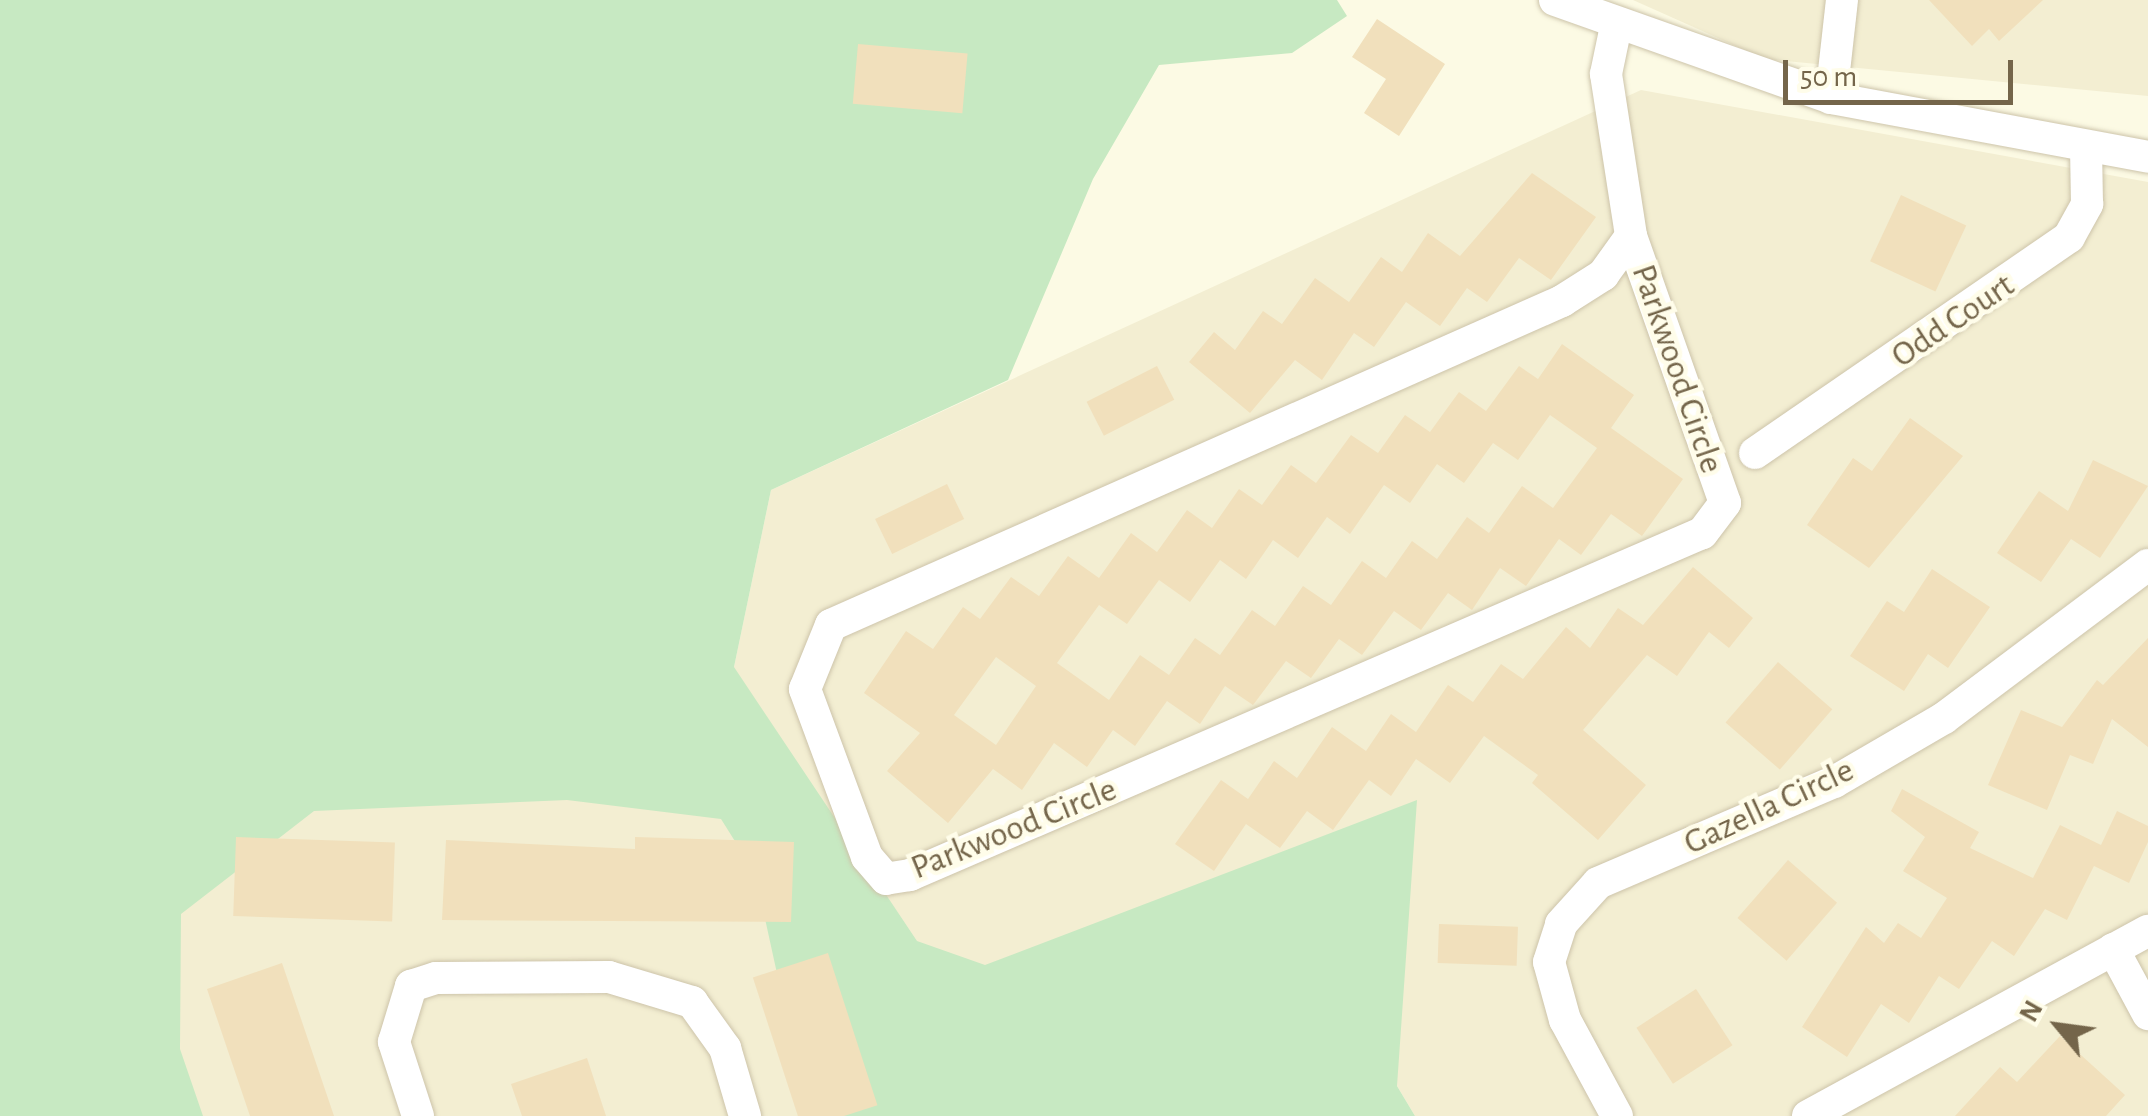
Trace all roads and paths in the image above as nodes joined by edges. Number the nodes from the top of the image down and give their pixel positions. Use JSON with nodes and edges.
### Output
{"nodes":[{"id":1,"x":1555,"y":0,"type":"edge"},
{"id":2,"x":1842,"y":0,"type":"edge"},
{"id":3,"x":1616,"y":26,"type":"junction"},
{"id":4,"x":1831,"y":98,"type":"junction"},
{"id":5,"x":2086,"y":146,"type":"junction"},
{"id":6,"x":2148,"y":157,"type":"edge"},
{"id":7,"x":1631,"y":236,"type":"junction"},
{"id":8,"x":1755,"y":453,"type":"dead end"},
{"id":9,"x":2148,"y":565,"type":"edge"},
{"id":10,"x":2148,"y":932,"type":"edge"},
{"id":11,"x":2113,"y":949,"type":"junction"},
{"id":12,"x":2148,"y":1014,"type":"edge"},
{"id":13,"x":418,"y":1116,"type":"edge"},
{"id":14,"x":745,"y":1116,"type":"edge"},
{"id":15,"x":1617,"y":1116,"type":"edge"},
{"id":16,"x":1808,"y":1116,"type":"edge"}],
"edges":[{"from":1,"to":3,"type":"street"},
{"from":2,"to":4,"type":"street"},
{"from":3,"to":4,"type":"street"},
{"from":3,"to":7,"type":"street","name":"Parkwood Circle"},
{"from":4,"to":5,"type":"street"},
{"from":5,"to":6,"type":"street"},
{"from":5,"to":8,"type":"street","name":"Odd Court"},
{"from":7,"to":7,"type":"street","name":"Parkwood Circle"},
{"from":9,"to":15,"type":"street","name":"Gazella Circle"},
{"from":10,"to":11,"type":"street"},
{"from":11,"to":12,"type":"street"},
{"from":11,"to":16,"type":"street"},
{"from":13,"to":14,"type":"street"}]}
